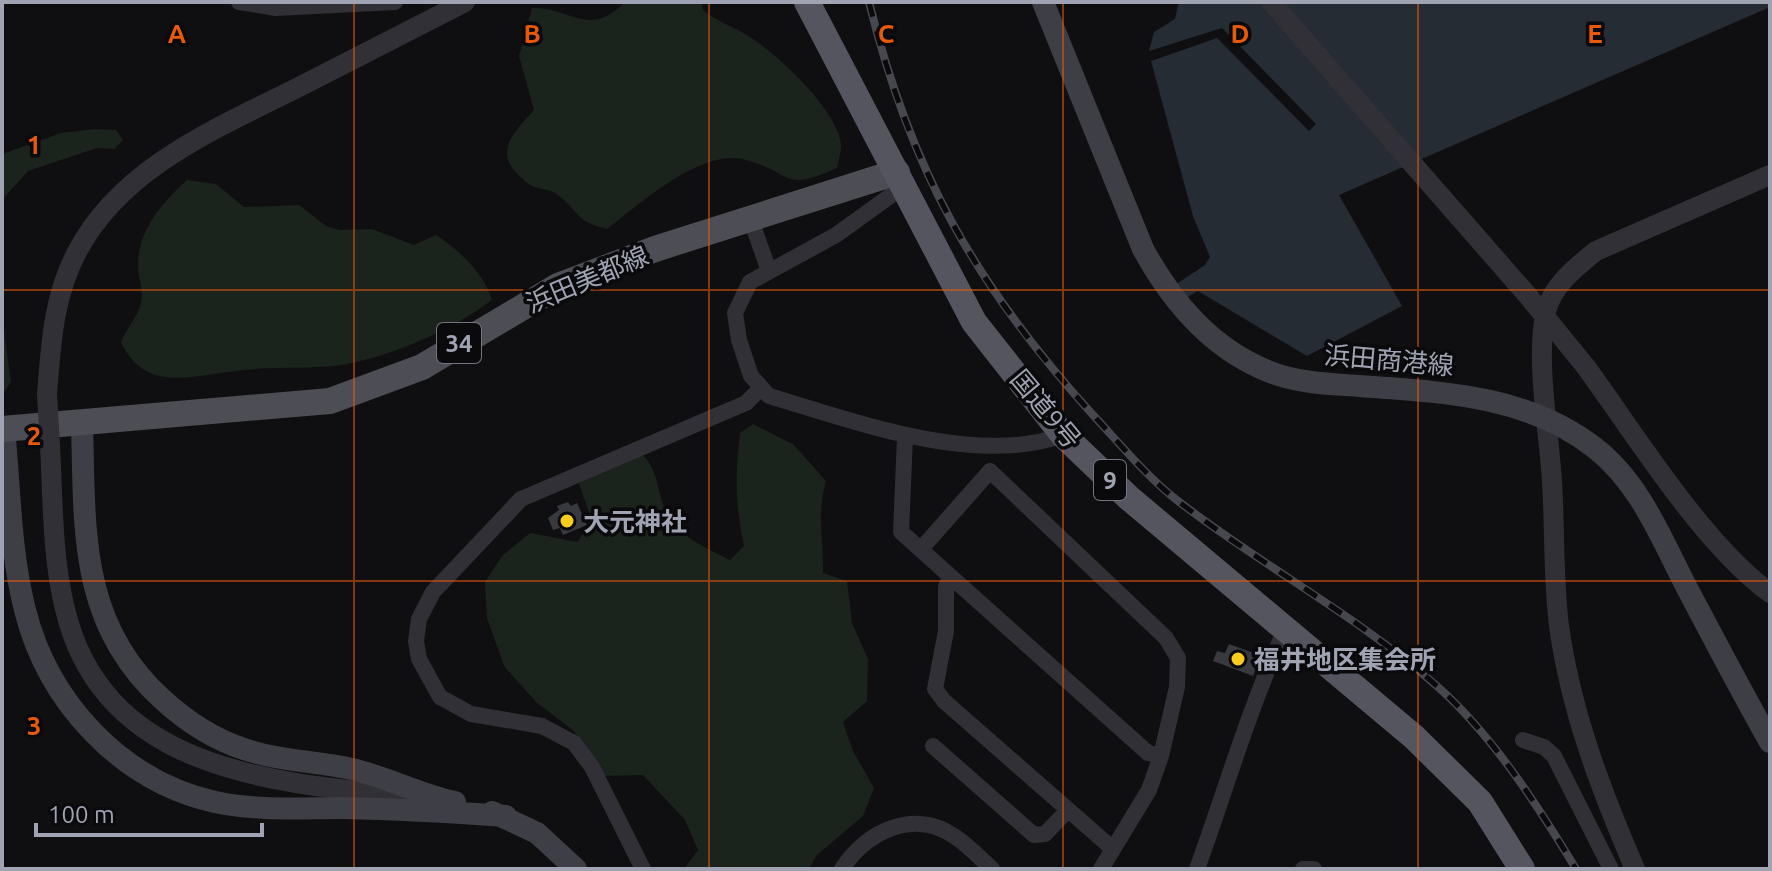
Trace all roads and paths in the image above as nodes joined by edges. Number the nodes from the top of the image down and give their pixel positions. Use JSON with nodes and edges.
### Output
{"nodes":[{"id":1,"x":239,"y":2,"type":"edge"},
{"id":2,"x":395,"y":2,"type":"edge"},
{"id":3,"x":465,"y":2,"type":"edge"},
{"id":4,"x":807,"y":2,"type":"edge"},
{"id":5,"x":1043,"y":2,"type":"edge"},
{"id":6,"x":1271,"y":2,"type":"edge"},
{"id":7,"x":1770,"y":175,"type":"edge"},
{"id":8,"x":900,"y":179,"type":"junction"},
{"id":9,"x":751,"y":220,"type":"junction"},
{"id":10,"x":769,"y":271,"type":"junction"},
{"id":11,"x":760,"y":389,"type":"junction"},
{"id":12,"x":1544,"y":415,"type":"junction"},
{"id":13,"x":82,"y":424,"type":"junction"},
{"id":14,"x":3,"y":429,"type":"edge"},
{"id":15,"x":1063,"y":435,"type":"junction"},
{"id":16,"x":905,"y":437,"type":"junction"},
{"id":17,"x":921,"y":549,"type":"junction"},
{"id":18,"x":950,"y":576,"type":"junction"},
{"id":19,"x":1770,"y":593,"type":"edge"},
{"id":20,"x":1285,"y":630,"type":"junction"},
{"id":21,"x":1523,"y":740,"type":"dead end"},
{"id":22,"x":1770,"y":742,"type":"edge"},
{"id":23,"x":933,"y":746,"type":"dead end"},
{"id":24,"x":1161,"y":756,"type":"junction"},
{"id":25,"x":438,"y":799,"type":"junction"},
{"id":26,"x":1068,"y":810,"type":"junction"},
{"id":27,"x":506,"y":816,"type":"junction"},
{"id":28,"x":1113,"y":849,"type":"junction"},
{"id":29,"x":845,"y":868,"type":"edge"},
{"id":30,"x":576,"y":869,"type":"edge"},
{"id":31,"x":643,"y":869,"type":"edge"},
{"id":32,"x":992,"y":869,"type":"edge"},
{"id":33,"x":1101,"y":869,"type":"edge"},
{"id":34,"x":1197,"y":869,"type":"edge"},
{"id":35,"x":1303,"y":869,"type":"edge"},
{"id":36,"x":1314,"y":869,"type":"edge"},
{"id":37,"x":1522,"y":869,"type":"edge"},
{"id":38,"x":1611,"y":869,"type":"edge"},
{"id":39,"x":1635,"y":869,"type":"edge"}],
"edges":[{"from":1,"to":2,"type":"street"},
{"from":3,"to":25,"type":"street","bridge":true},
{"from":4,"to":8,"type":"highway","name":"国道9号","number":"9"},
{"from":5,"to":12,"type":"main road","name":"浜田商港線"},
{"from":6,"to":19,"type":"street","bridge":true},
{"from":7,"to":12,"type":"street"},
{"from":8,"to":9,"type":"main road","name":"浜田美都線","number":"34"},
{"from":8,"to":10,"type":"street"},
{"from":8,"to":15,"type":"highway","name":"国道9号","number":"9"},
{"from":9,"to":10,"type":"street"},
{"from":9,"to":13,"type":"main road","name":"浜田美都線","number":"34"},
{"from":10,"to":11,"type":"street"},
{"from":11,"to":16,"type":"street"},
{"from":11,"to":31,"type":"street"},
{"from":12,"to":22,"type":"main road","name":"浜田商港線"},
{"from":12,"to":39,"type":"street"},
{"from":13,"to":14,"type":"main road","name":"浜田美都線","number":"34"},
{"from":13,"to":25,"type":"main road"},
{"from":14,"to":27,"type":"main road"},
{"from":15,"to":16,"type":"street"},
{"from":15,"to":20,"type":"highway","name":"国道9号","number":"9"},
{"from":16,"to":17,"type":"street"},
{"from":17,"to":18,"type":"street"},
{"from":17,"to":24,"type":"street"},
{"from":18,"to":24,"type":"street"},
{"from":18,"to":26,"type":"street"},
{"from":20,"to":34,"type":"street"},
{"from":20,"to":37,"type":"highway","name":"国道9号","number":"9"},
{"from":21,"to":38,"type":"street"},
{"from":23,"to":26,"type":"street"},
{"from":24,"to":28,"type":"street"},
{"from":25,"to":27,"type":"main road"},
{"from":26,"to":28,"type":"street"},
{"from":27,"to":30,"type":"main road"},
{"from":28,"to":33,"type":"street"},
{"from":29,"to":32,"type":"street"},
{"from":35,"to":36,"type":"street"}]}
